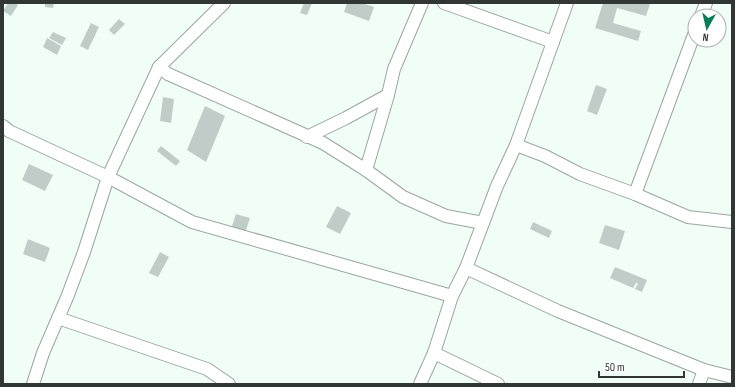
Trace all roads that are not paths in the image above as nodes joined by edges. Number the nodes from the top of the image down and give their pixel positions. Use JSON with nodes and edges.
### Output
{"nodes":[{"id":1,"x":224,"y":3,"type":"edge"},
{"id":2,"x":422,"y":3,"type":"edge"},
{"id":3,"x":444,"y":3,"type":"edge"},
{"id":4,"x":567,"y":3,"type":"edge"},
{"id":5,"x":553,"y":42,"type":"junction"},
{"id":6,"x":689,"y":48,"type":"edge"},
{"id":7,"x":159,"y":67,"type":"junction"},
{"id":8,"x":388,"y":95,"type":"junction"},
{"id":9,"x":3,"y":126,"type":"edge"},
{"id":10,"x":307,"y":136,"type":"junction"},
{"id":11,"x":516,"y":145,"type":"junction"},
{"id":12,"x":366,"y":170,"type":"junction"},
{"id":13,"x":108,"y":178,"type":"junction"},
{"id":14,"x":636,"y":194,"type":"junction"},
{"id":15,"x":483,"y":223,"type":"junction"},
{"id":16,"x":732,"y":223,"type":"edge"},
{"id":17,"x":466,"y":268,"type":"junction"},
{"id":18,"x":452,"y":296,"type":"junction"},
{"id":19,"x":58,"y":318,"type":"junction"},
{"id":20,"x":434,"y":353,"type":"junction"},
{"id":21,"x":704,"y":370,"type":"junction"},
{"id":22,"x":732,"y":377,"type":"edge"},
{"id":23,"x":34,"y":384,"type":"edge"},
{"id":24,"x":229,"y":384,"type":"edge"},
{"id":25,"x":420,"y":384,"type":"edge"},
{"id":26,"x":498,"y":384,"type":"edge"},
{"id":27,"x":699,"y":384,"type":"edge"}],
"edges":[{"from":1,"to":7,"type":"street"},
{"from":2,"to":8,"type":"street"},
{"from":3,"to":5,"type":"street"},
{"from":4,"to":5,"type":"street"},
{"from":5,"to":11,"type":"street"},
{"from":6,"to":14,"type":"street"},
{"from":7,"to":10,"type":"street"},
{"from":7,"to":13,"type":"street"},
{"from":8,"to":10,"type":"street"},
{"from":8,"to":12,"type":"street"},
{"from":9,"to":13,"type":"street"},
{"from":10,"to":12,"type":"street"},
{"from":11,"to":14,"type":"street"},
{"from":11,"to":15,"type":"street"},
{"from":12,"to":15,"type":"street"},
{"from":13,"to":18,"type":"street"},
{"from":13,"to":19,"type":"street"},
{"from":14,"to":16,"type":"street"},
{"from":15,"to":17,"type":"street"},
{"from":17,"to":18,"type":"street"},
{"from":17,"to":21,"type":"street"},
{"from":18,"to":20,"type":"street"},
{"from":19,"to":23,"type":"street"},
{"from":19,"to":24,"type":"street"},
{"from":20,"to":25,"type":"street"},
{"from":20,"to":26,"type":"street"},
{"from":21,"to":22,"type":"street"},
{"from":21,"to":27,"type":"street"}]}
